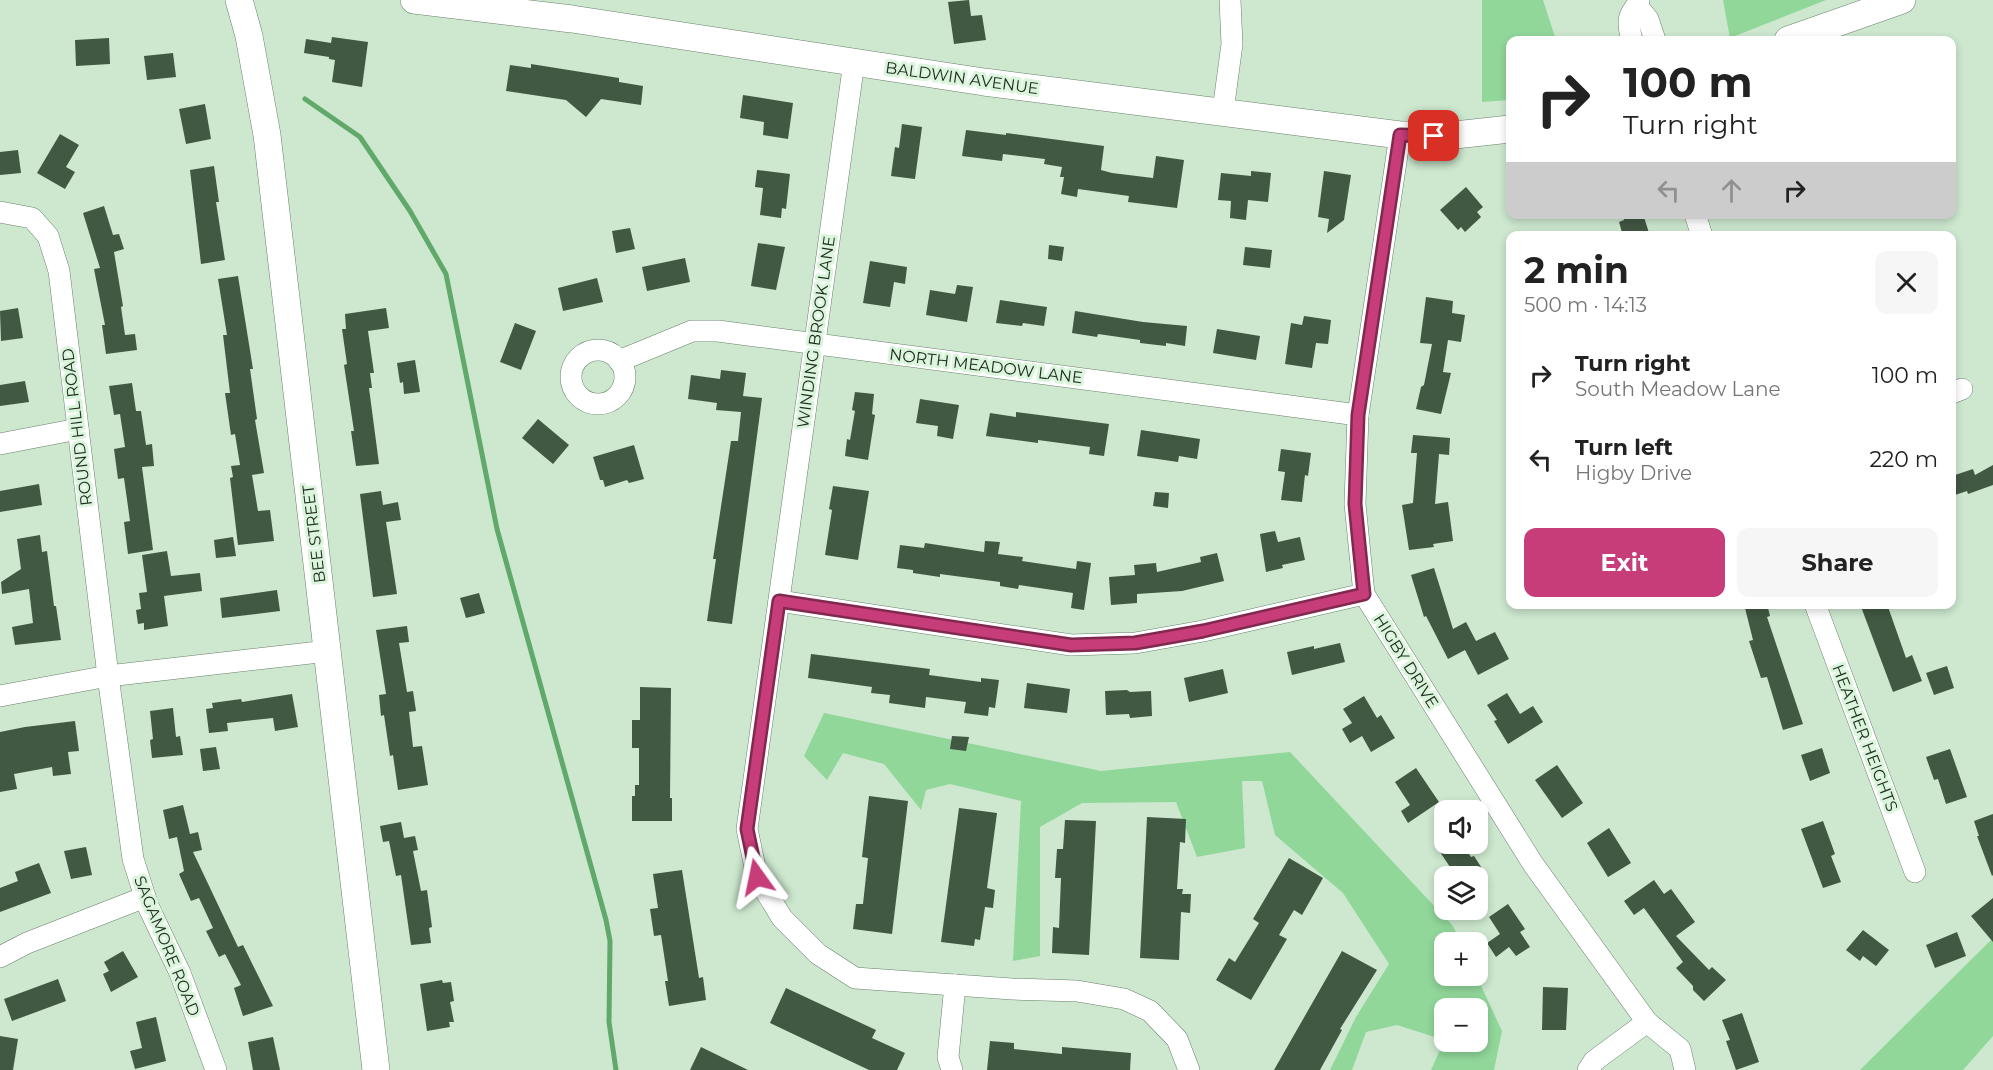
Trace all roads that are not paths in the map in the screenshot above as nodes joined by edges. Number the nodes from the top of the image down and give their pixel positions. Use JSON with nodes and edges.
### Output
{"nodes":[{"id":1,"x":239,"y":0,"type":"edge"},
{"id":2,"x":414,"y":0,"type":"edge"},
{"id":3,"x":1230,"y":0,"type":"edge"},
{"id":4,"x":1902,"y":0,"type":"edge"},
{"id":5,"x":1638,"y":3,"type":"edge"},
{"id":6,"x":1631,"y":36,"type":"edge"},
{"id":7,"x":1654,"y":36,"type":"edge"},
{"id":8,"x":1799,"y":36,"type":"edge"},
{"id":9,"x":854,"y":62,"type":"junction"},
{"id":10,"x":1223,"y":111,"type":"junction"},
{"id":11,"x":1506,"y":129,"type":"edge"},
{"id":12,"x":1400,"y":135,"type":"junction"},
{"id":13,"x":0,"y":212,"type":"edge"},
{"id":14,"x":814,"y":343,"type":"junction"},
{"id":15,"x":619,"y":361,"type":"dead end"},
{"id":16,"x":1358,"y":415,"type":"junction"},
{"id":17,"x":78,"y":429,"type":"junction"},
{"id":18,"x":0,"y":444,"type":"edge"},
{"id":19,"x":1364,"y":594,"type":"junction"},
{"id":20,"x":779,"y":601,"type":"junction"},
{"id":21,"x":1817,"y":609,"type":"edge"},
{"id":22,"x":328,"y":651,"type":"junction"},
{"id":23,"x":108,"y":676,"type":"junction"},
{"id":24,"x":0,"y":696,"type":"edge"},
{"id":25,"x":1915,"y":872,"type":"dead end"},
{"id":26,"x":145,"y":897,"type":"junction"},
{"id":27,"x":0,"y":957,"type":"edge"},
{"id":28,"x":955,"y":985,"type":"junction"},
{"id":29,"x":1647,"y":1022,"type":"junction"},
{"id":30,"x":216,"y":1070,"type":"edge"},
{"id":31,"x":376,"y":1070,"type":"edge"},
{"id":32,"x":952,"y":1070,"type":"edge"},
{"id":33,"x":1189,"y":1070,"type":"edge"},
{"id":34,"x":1588,"y":1070,"type":"edge"},
{"id":35,"x":1685,"y":1070,"type":"edge"}],
"edges":[{"from":1,"to":22,"type":"street","name":"BEE STREET"},
{"from":2,"to":9,"type":"street","name":"BALDWIN AVENUE"},
{"from":3,"to":10,"type":"street"},
{"from":4,"to":8,"type":"street"},
{"from":5,"to":6,"type":"street"},
{"from":5,"to":7,"type":"street"},
{"from":9,"to":10,"type":"street","name":"BALDWIN AVENUE"},
{"from":9,"to":14,"type":"street","name":"WINDING BROOK LANE"},
{"from":10,"to":12,"type":"street","name":"BALDWIN AVENUE"},
{"from":11,"to":12,"type":"street","name":"BALDWIN AVENUE"},
{"from":12,"to":16,"type":"street","name":"HIGBY DRIVE"},
{"from":13,"to":17,"type":"street","name":"ROUND HILL ROAD"},
{"from":14,"to":15,"type":"street","name":"NORTH MEADOW LANE"},
{"from":14,"to":16,"type":"street","name":"NORTH MEADOW LANE"},
{"from":14,"to":20,"type":"street","name":"WINDING BROOK LANE"},
{"from":16,"to":19,"type":"street","name":"HIGBY DRIVE"},
{"from":17,"to":18,"type":"street"},
{"from":17,"to":23,"type":"street","name":"ROUND HILL ROAD"},
{"from":19,"to":20,"type":"street"},
{"from":19,"to":29,"type":"street","name":"HIGBY DRIVE"},
{"from":20,"to":28,"type":"street","name":"WINDING BROOK LANE"},
{"from":21,"to":25,"type":"street","name":"HEATHER HEIGHTS"},
{"from":22,"to":23,"type":"street"},
{"from":22,"to":31,"type":"street","name":"BEE STREET"},
{"from":23,"to":24,"type":"street"},
{"from":23,"to":26,"type":"street","name":"SAGAMORE ROAD"},
{"from":26,"to":27,"type":"street"},
{"from":26,"to":30,"type":"street","name":"SAGAMORE ROAD"},
{"from":28,"to":32,"type":"street"},
{"from":28,"to":33,"type":"street","name":"WINDING BROOK LANE"},
{"from":29,"to":34,"type":"street"},
{"from":29,"to":35,"type":"street","name":"HIGBY DRIVE"}]}
